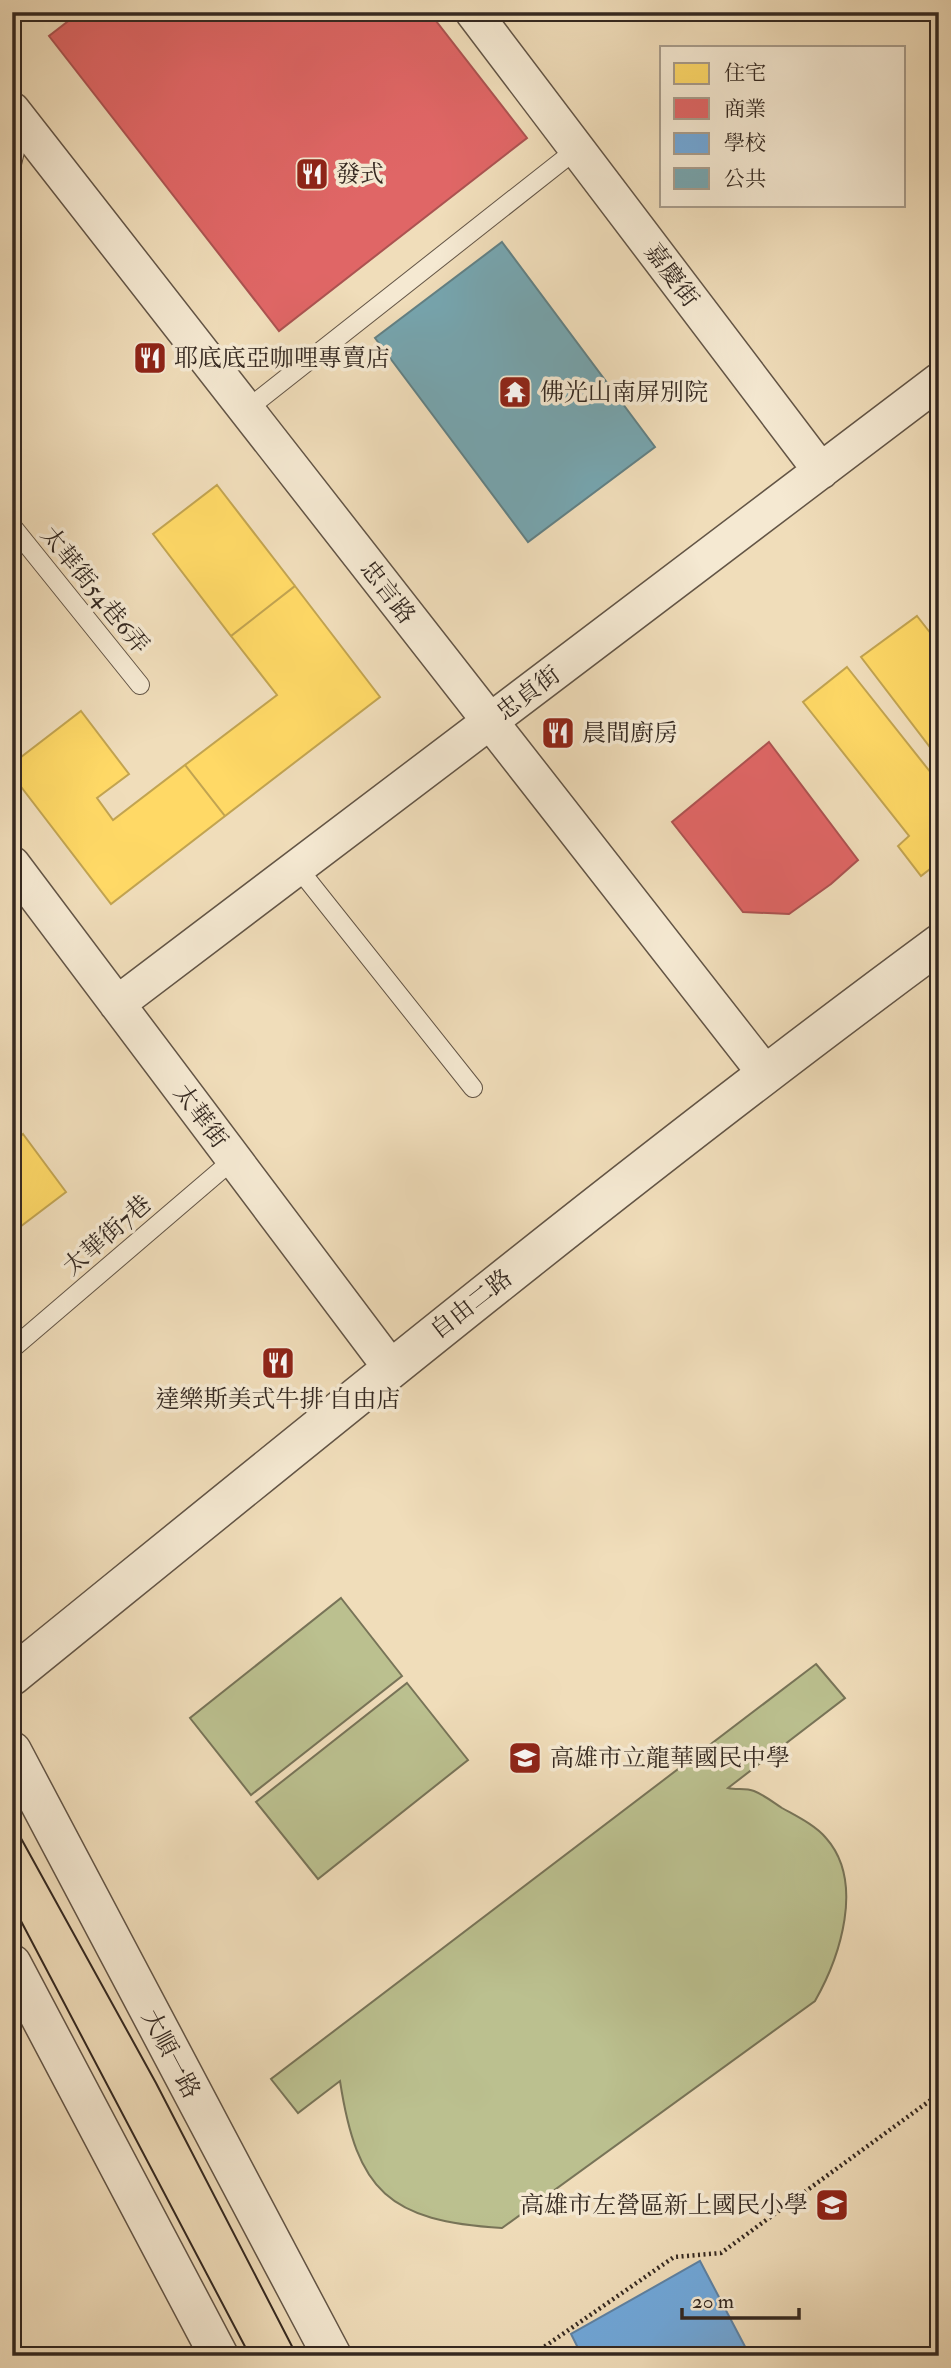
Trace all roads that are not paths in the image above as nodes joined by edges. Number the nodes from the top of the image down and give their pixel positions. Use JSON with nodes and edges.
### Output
{"nodes":[{"id":1,"x":473,"y":12,"type":"edge"},
{"id":2,"x":17,"y":116,"type":"edge"},
{"id":3,"x":577,"y":149,"type":"junction"},
{"id":4,"x":12,"y":164,"type":"edge"},
{"id":5,"x":939,"y":381,"type":"edge"},
{"id":6,"x":246,"y":410,"type":"junction"},
{"id":7,"x":821,"y":471,"type":"junction"},
{"id":8,"x":12,"y":526,"type":"edge"},
{"id":9,"x":140,"y":685,"type":"dead end"},
{"id":10,"x":489,"y":722,"type":"junction"},
{"id":11,"x":12,"y":864,"type":"edge"},
{"id":12,"x":298,"y":868,"type":"junction"},
{"id":13,"x":939,"y":944,"type":"edge"},
{"id":14,"x":117,"y":1004,"type":"junction"},
{"id":15,"x":765,"y":1073,"type":"junction"},
{"id":16,"x":473,"y":1088,"type":"dead end"},
{"id":17,"x":234,"y":1158,"type":"junction"},
{"id":18,"x":12,"y":1349,"type":"edge"},
{"id":19,"x":391,"y":1368,"type":"junction"},
{"id":20,"x":12,"y":1676,"type":"edge"},
{"id":21,"x":12,"y":1751,"type":"edge"},
{"id":22,"x":12,"y":1964,"type":"edge"},
{"id":23,"x":219,"y":2356,"type":"edge"},
{"id":24,"x":332,"y":2356,"type":"edge"}],
"edges":[{"from":1,"to":3,"type":"street","name":"嘉慶街"},
{"from":2,"to":4,"type":"lane"},
{"from":2,"to":6,"type":"street","name":"忠言路"},
{"from":3,"to":6,"type":"lane"},
{"from":3,"to":7,"type":"street","name":"嘉慶街"},
{"from":5,"to":7,"type":"street","name":"忠貞街"},
{"from":6,"to":10,"type":"street","name":"忠言路"},
{"from":7,"to":10,"type":"street","name":"忠貞街"},
{"from":8,"to":9,"type":"lane","name":"太華街54巷6弄"},
{"from":10,"to":12,"type":"street","name":"忠貞街"},
{"from":10,"to":15,"type":"street","name":"忠言路"},
{"from":11,"to":14,"type":"street","name":"太華街"},
{"from":12,"to":14,"type":"street","name":"忠貞街"},
{"from":12,"to":16,"type":"lane"},
{"from":13,"to":15,"type":"street","name":"自由二路"},
{"from":14,"to":17,"type":"street","name":"太華街"},
{"from":15,"to":19,"type":"street","name":"自由二路"},
{"from":17,"to":18,"type":"lane","name":"太華街7巷"},
{"from":17,"to":19,"type":"street","name":"太華街"},
{"from":19,"to":20,"type":"street","name":"自由二路"},
{"from":21,"to":24,"type":"street","name":"大順一路"},
{"from":22,"to":23,"type":"street"}]}
